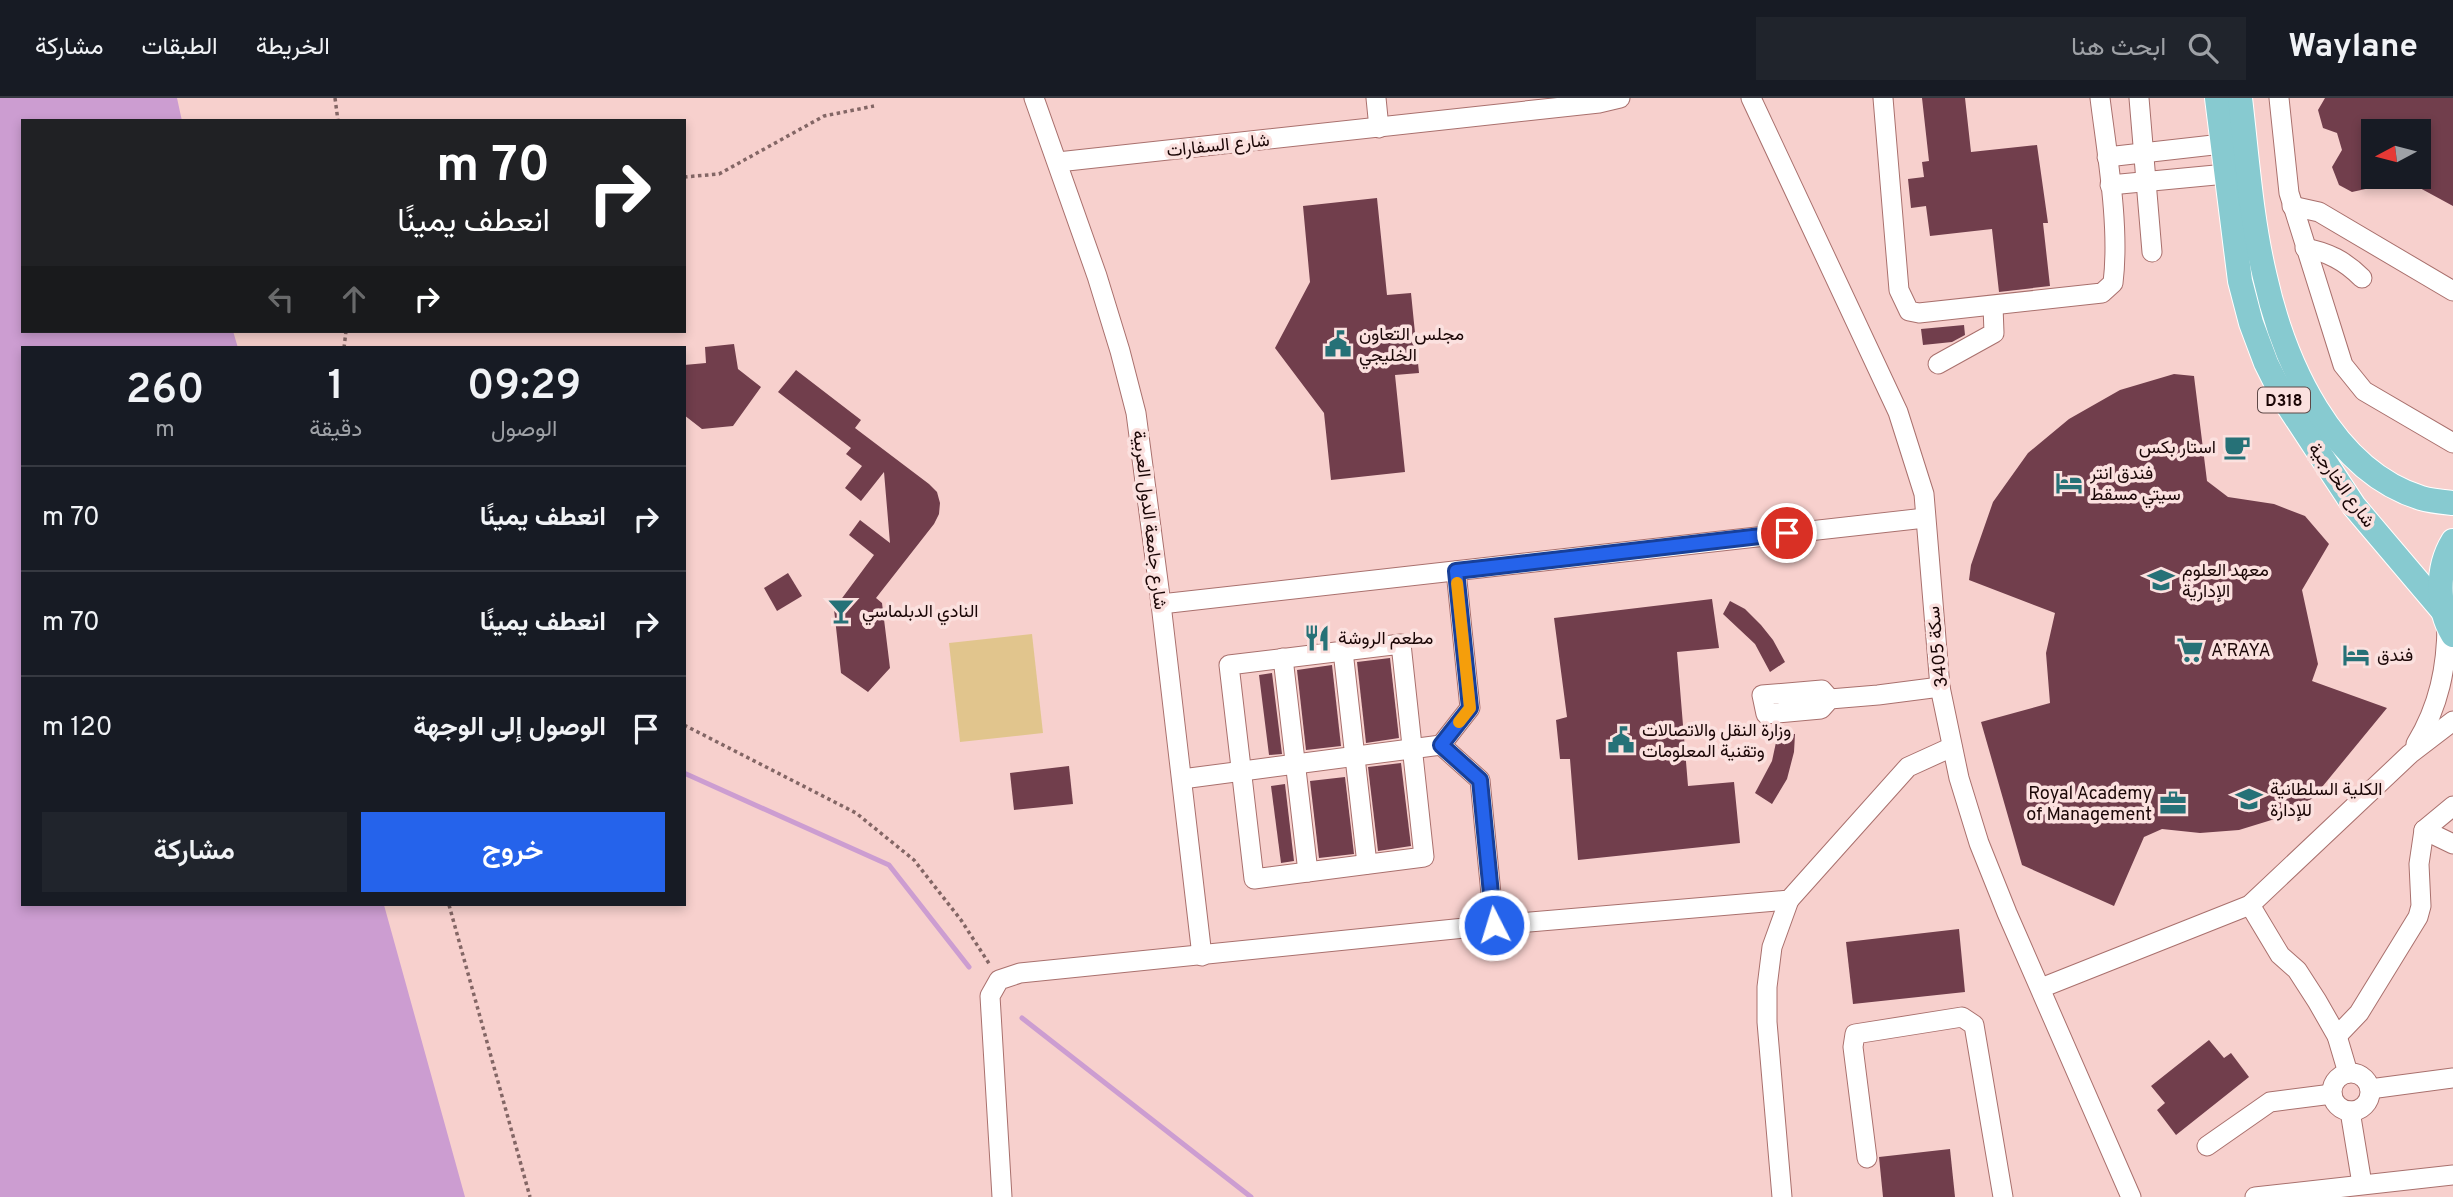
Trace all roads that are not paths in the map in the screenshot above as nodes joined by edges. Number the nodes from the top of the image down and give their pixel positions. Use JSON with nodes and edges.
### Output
{"nodes":[{"id":1,"x":1034,"y":98,"type":"edge"},
{"id":2,"x":1376,"y":98,"type":"edge"},
{"id":3,"x":1620,"y":98,"type":"edge"},
{"id":4,"x":1751,"y":98,"type":"edge"},
{"id":5,"x":1883,"y":98,"type":"edge"},
{"id":6,"x":2100,"y":98,"type":"edge"},
{"id":7,"x":2138,"y":98,"type":"edge"},
{"id":8,"x":2217,"y":98,"type":"edge"},
{"id":9,"x":2240,"y":98,"type":"edge"},
{"id":10,"x":2278,"y":98,"type":"edge"},
{"id":11,"x":1379,"y":128,"type":"junction"},
{"id":12,"x":2222,"y":144,"type":"junction"},
{"id":13,"x":2143,"y":153,"type":"junction"},
{"id":14,"x":2107,"y":157,"type":"junction"},
{"id":15,"x":1058,"y":162,"type":"junction"},
{"id":16,"x":2226,"y":174,"type":"junction"},
{"id":17,"x":2146,"y":181,"type":"junction"},
{"id":18,"x":2110,"y":185,"type":"junction"},
{"id":19,"x":2292,"y":206,"type":"junction"},
{"id":20,"x":2305,"y":248,"type":"junction"},
{"id":21,"x":2152,"y":252,"type":"dead end"},
{"id":22,"x":2313,"y":276,"type":"junction"},
{"id":23,"x":2453,"y":291,"type":"edge"},
{"id":24,"x":1993,"y":306,"type":"junction"},
{"id":25,"x":1938,"y":365,"type":"dead end"},
{"id":26,"x":2453,"y":443,"type":"edge"},
{"id":27,"x":2453,"y":503,"type":"edge"},
{"id":28,"x":1925,"y":518,"type":"junction"},
{"id":29,"x":2453,"y":541,"type":"edge"},
{"id":30,"x":1456,"y":571,"type":"junction"},
{"id":31,"x":1161,"y":604,"type":"junction"},
{"id":32,"x":2448,"y":623,"type":"edge"},
{"id":33,"x":1343,"y":651,"type":"junction"},
{"id":34,"x":1283,"y":658,"type":"junction"},
{"id":35,"x":1940,"y":687,"type":"junction"},
{"id":36,"x":1830,"y":699,"type":"dead end"},
{"id":37,"x":2453,"y":721,"type":"edge"},
{"id":38,"x":1441,"y":745,"type":"junction"},
{"id":39,"x":1952,"y":747,"type":"junction"},
{"id":40,"x":1412,"y":749,"type":"junction"},
{"id":41,"x":2410,"y":754,"type":"junction"},
{"id":42,"x":1355,"y":757,"type":"junction"},
{"id":43,"x":1296,"y":764,"type":"junction"},
{"id":44,"x":1242,"y":771,"type":"junction"},
{"id":45,"x":1182,"y":779,"type":"junction"},
{"id":46,"x":2453,"y":806,"type":"edge"},
{"id":47,"x":2424,"y":830,"type":"junction"},
{"id":48,"x":2453,"y":844,"type":"edge"},
{"id":49,"x":1367,"y":864,"type":"junction"},
{"id":50,"x":1308,"y":872,"type":"junction"},
{"id":51,"x":1789,"y":900,"type":"junction"},
{"id":52,"x":2250,"y":905,"type":"junction"},
{"id":53,"x":1494,"y":925,"type":"junction"},
{"id":54,"x":1202,"y":956,"type":"junction"},
{"id":55,"x":2040,"y":988,"type":"junction"},
{"id":56,"x":2337,"y":1036,"type":"junction"},
{"id":57,"x":2348,"y":1073,"type":"junction"},
{"id":58,"x":2453,"y":1078,"type":"edge"},
{"id":59,"x":2370,"y":1089,"type":"junction"},
{"id":60,"x":2332,"y":1094,"type":"junction"},
{"id":61,"x":2350,"y":1111,"type":"junction"},
{"id":62,"x":2207,"y":1146,"type":"dead end"},
{"id":63,"x":1867,"y":1158,"type":"dead end"},
{"id":64,"x":2453,"y":1175,"type":"edge"},
{"id":65,"x":2361,"y":1185,"type":"junction"},
{"id":66,"x":1002,"y":1197,"type":"edge"},
{"id":67,"x":1782,"y":1197,"type":"edge"},
{"id":68,"x":2003,"y":1197,"type":"edge"},
{"id":69,"x":2131,"y":1197,"type":"edge"},
{"id":70,"x":2255,"y":1197,"type":"edge"}],
"edges":[{"from":1,"to":15,"type":"street","name":"شارع جامعة الدول العربية"},
{"from":2,"to":11,"type":"street"},
{"from":3,"to":11,"type":"street","name":"شارع السفارات"},
{"from":4,"to":28,"type":"street","name":"سكة 3405"},
{"from":5,"to":24,"type":"street"},
{"from":6,"to":14,"type":"street"},
{"from":7,"to":13,"type":"street"},
{"from":8,"to":12,"type":"main road","name":"شارع الخارجية","number":"D318"},
{"from":9,"to":27,"type":"main road","name":"شارع الخارجية","number":"D318"},
{"from":10,"to":19,"type":"street"},
{"from":11,"to":15,"type":"street","name":"شارع السفارات"},
{"from":12,"to":13,"type":"street"},
{"from":12,"to":16,"type":"main road","name":"شارع الخارجية","number":"D318"},
{"from":13,"to":14,"type":"street"},
{"from":13,"to":17,"type":"street"},
{"from":14,"to":18,"type":"street"},
{"from":15,"to":31,"type":"street","name":"شارع جامعة الدول العربية"},
{"from":16,"to":17,"type":"street"},
{"from":16,"to":32,"type":"main road","name":"شارع الخارجية","number":"D318"},
{"from":17,"to":18,"type":"street"},
{"from":17,"to":21,"type":"street"},
{"from":18,"to":24,"type":"street"},
{"from":19,"to":20,"type":"street"},
{"from":19,"to":23,"type":"street"},
{"from":20,"to":22,"type":"street"},
{"from":20,"to":22,"type":"street"},
{"from":22,"to":26,"type":"street"},
{"from":24,"to":25,"type":"street"},
{"from":28,"to":30,"type":"street"},
{"from":28,"to":35,"type":"street","name":"سكة 3405"},
{"from":29,"to":32,"type":"main road"},
{"from":30,"to":31,"type":"street"},
{"from":30,"to":38,"type":"street"},
{"from":31,"to":45,"type":"street","name":"شارع جامعة الدول العربية"},
{"from":32,"to":41,"type":"street"},
{"from":33,"to":34,"type":"street"},
{"from":33,"to":40,"type":"street"},
{"from":33,"to":42,"type":"street"},
{"from":34,"to":43,"type":"street"},
{"from":34,"to":44,"type":"street"},
{"from":35,"to":36,"type":"street"},
{"from":35,"to":39,"type":"street","name":"سكة 3405"},
{"from":37,"to":41,"type":"street"},
{"from":38,"to":40,"type":"street"},
{"from":38,"to":53,"type":"street"},
{"from":39,"to":51,"type":"street"},
{"from":39,"to":55,"type":"street","name":"سكة 3405"},
{"from":40,"to":42,"type":"street"},
{"from":40,"to":49,"type":"street"},
{"from":41,"to":52,"type":"street"},
{"from":42,"to":43,"type":"street"},
{"from":42,"to":49,"type":"street"},
{"from":43,"to":44,"type":"street"},
{"from":43,"to":50,"type":"street"},
{"from":44,"to":45,"type":"street"},
{"from":44,"to":50,"type":"street"},
{"from":45,"to":54,"type":"street","name":"شارع جامعة الدول العربية"},
{"from":46,"to":47,"type":"street"},
{"from":47,"to":48,"type":"street"},
{"from":47,"to":56,"type":"street"},
{"from":49,"to":50,"type":"street"},
{"from":51,"to":53,"type":"street"},
{"from":51,"to":67,"type":"street"},
{"from":52,"to":55,"type":"street"},
{"from":52,"to":56,"type":"street"},
{"from":53,"to":54,"type":"street"},
{"from":54,"to":66,"type":"street"},
{"from":55,"to":69,"type":"street","name":"سكة 3405"},
{"from":56,"to":57,"type":"street"},
{"from":57,"to":59,"type":"street"},
{"from":57,"to":60,"type":"street"},
{"from":58,"to":59,"type":"street"},
{"from":59,"to":61,"type":"street"},
{"from":60,"to":61,"type":"street"},
{"from":60,"to":62,"type":"street"},
{"from":61,"to":65,"type":"street"},
{"from":63,"to":68,"type":"street"},
{"from":64,"to":65,"type":"street"},
{"from":65,"to":70,"type":"street"}]}
